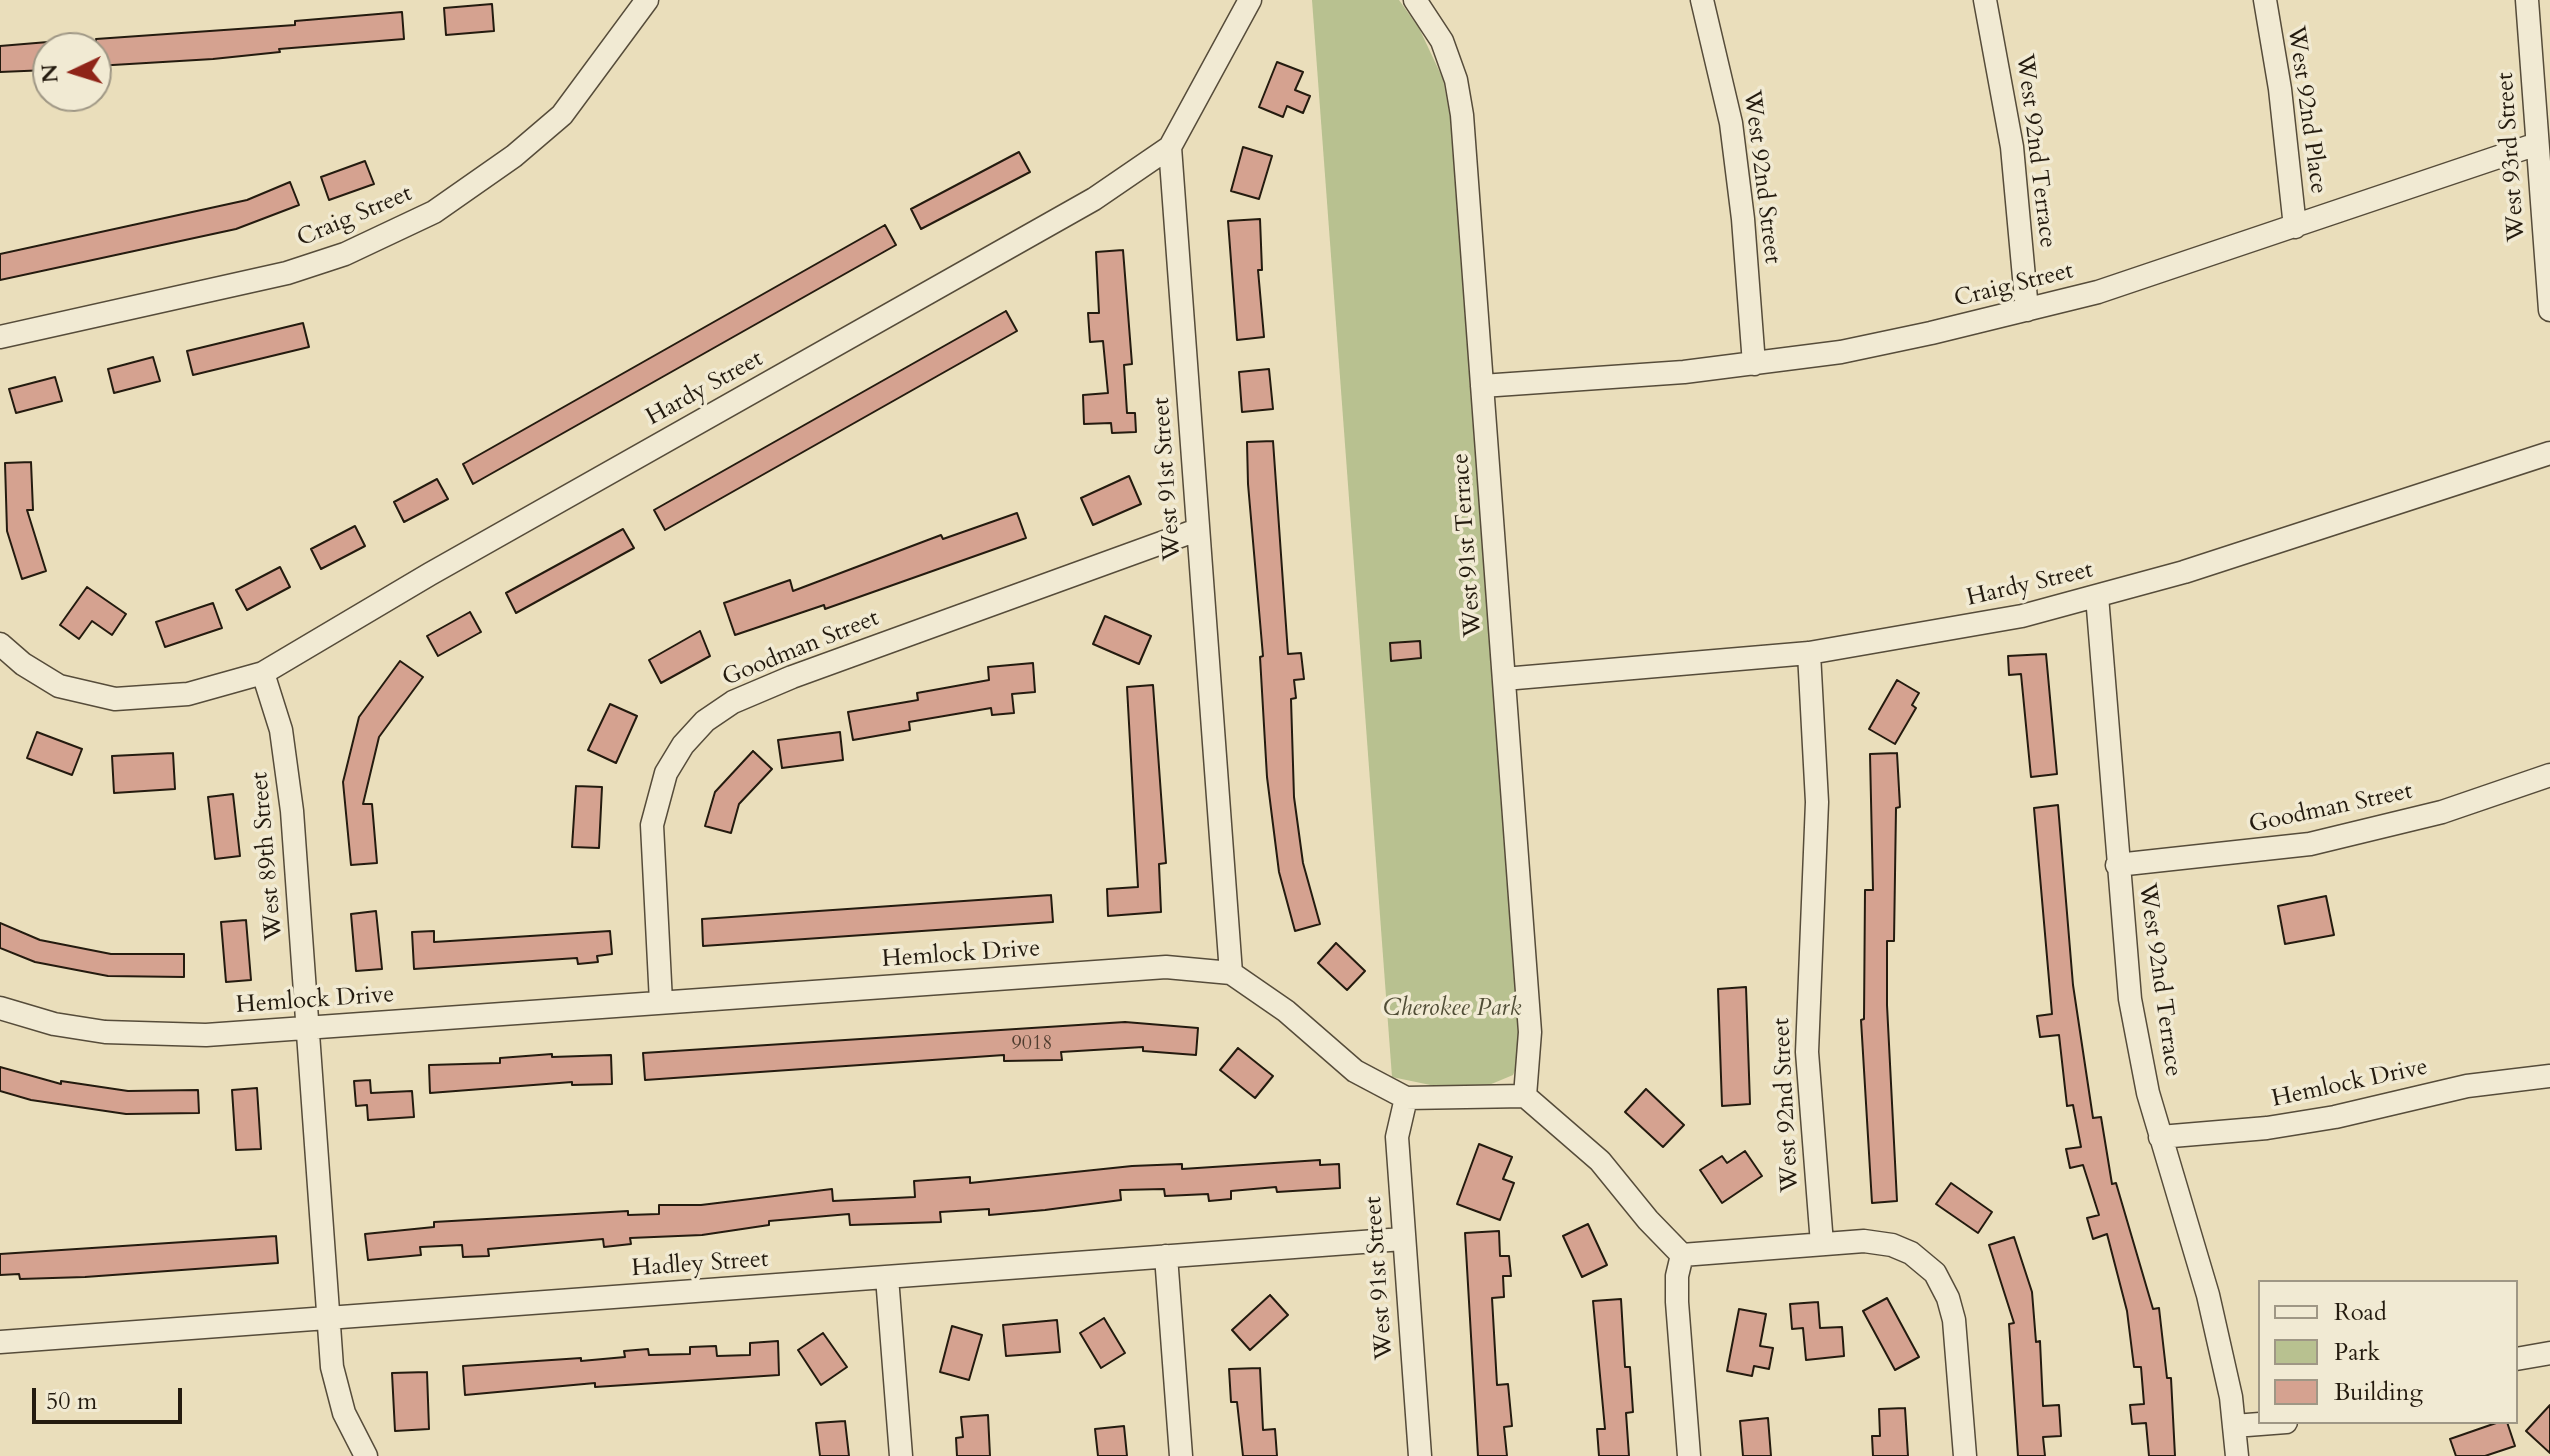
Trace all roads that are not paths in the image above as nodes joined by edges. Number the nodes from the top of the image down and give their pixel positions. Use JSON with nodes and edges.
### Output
{"nodes":[{"id":1,"x":647,"y":0,"type":"edge"},
{"id":2,"x":1250,"y":0,"type":"edge"},
{"id":3,"x":1415,"y":0,"type":"edge"},
{"id":4,"x":1702,"y":0,"type":"edge"},
{"id":5,"x":1985,"y":0,"type":"edge"},
{"id":6,"x":2265,"y":0,"type":"edge"},
{"id":7,"x":2527,"y":0,"type":"edge"},
{"id":8,"x":2537,"y":144,"type":"junction"},
{"id":9,"x":1170,"y":147,"type":"junction"},
{"id":10,"x":2295,"y":227,"type":"junction"},
{"id":11,"x":2027,"y":310,"type":"junction"},
{"id":12,"x":2550,"y":310,"type":"edge"},
{"id":13,"x":0,"y":337,"type":"edge"},
{"id":14,"x":1754,"y":364,"type":"junction"},
{"id":15,"x":1482,"y":386,"type":"junction"},
{"id":16,"x":2550,"y":453,"type":"edge"},
{"id":17,"x":1197,"y":530,"type":"junction"},
{"id":18,"x":2097,"y":596,"type":"junction"},
{"id":19,"x":0,"y":644,"type":"edge"},
{"id":20,"x":1809,"y":653,"type":"junction"},
{"id":21,"x":263,"y":673,"type":"junction"},
{"id":22,"x":1504,"y":679,"type":"junction"},
{"id":23,"x":2550,"y":775,"type":"edge"},
{"id":24,"x":2117,"y":865,"type":"junction"},
{"id":25,"x":1231,"y":973,"type":"junction"},
{"id":26,"x":661,"y":1002,"type":"junction"},
{"id":27,"x":0,"y":1008,"type":"edge"},
{"id":28,"x":308,"y":1028,"type":"junction"},
{"id":29,"x":2550,"y":1076,"type":"edge"},
{"id":30,"x":1525,"y":1096,"type":"junction"},
{"id":31,"x":1406,"y":1098,"type":"junction"},
{"id":32,"x":2160,"y":1137,"type":"junction"},
{"id":33,"x":1403,"y":1239,"type":"junction"},
{"id":34,"x":1822,"y":1244,"type":"junction"},
{"id":35,"x":1682,"y":1255,"type":"junction"},
{"id":36,"x":1166,"y":1256,"type":"junction"},
{"id":37,"x":887,"y":1277,"type":"junction"},
{"id":38,"x":329,"y":1318,"type":"junction"},
{"id":39,"x":0,"y":1342,"type":"edge"},
{"id":40,"x":2550,"y":1353,"type":"edge"},
{"id":41,"x":2518,"y":1359,"type":"edge"},
{"id":42,"x":2260,"y":1424,"type":"edge"},
{"id":43,"x":2234,"y":1426,"type":"junction"},
{"id":44,"x":366,"y":1456,"type":"edge"},
{"id":45,"x":901,"y":1456,"type":"edge"},
{"id":46,"x":1181,"y":1456,"type":"edge"},
{"id":47,"x":1420,"y":1456,"type":"edge"},
{"id":48,"x":1689,"y":1456,"type":"edge"},
{"id":49,"x":1965,"y":1456,"type":"edge"},
{"id":50,"x":2237,"y":1456,"type":"edge"}],
"edges":[{"from":1,"to":13,"type":"street","name":"Craig Street"},
{"from":2,"to":9,"type":"street"},
{"from":3,"to":15,"type":"street","name":"West 91st Terrace"},
{"from":4,"to":14,"type":"street","name":"West 92nd Street"},
{"from":5,"to":11,"type":"street","name":"West 92nd Terrace"},
{"from":6,"to":10,"type":"street","name":"West 92nd Place"},
{"from":7,"to":8,"type":"street","name":"West 93rd Street"},
{"from":8,"to":10,"type":"street","name":"Craig Street"},
{"from":8,"to":12,"type":"street","name":"West 93rd Street"},
{"from":9,"to":17,"type":"street","name":"West 91st Street"},
{"from":9,"to":21,"type":"street","name":"Hardy Street"},
{"from":10,"to":11,"type":"street","name":"Craig Street"},
{"from":11,"to":14,"type":"street","name":"Craig Street"},
{"from":14,"to":15,"type":"street","name":"Craig Street"},
{"from":15,"to":22,"type":"street","name":"West 91st Terrace"},
{"from":16,"to":18,"type":"street","name":"Hardy Street"},
{"from":17,"to":25,"type":"street","name":"West 91st Street"},
{"from":17,"to":26,"type":"street","name":"Goodman Street"},
{"from":18,"to":20,"type":"street","name":"Hardy Street"},
{"from":18,"to":24,"type":"street","name":"West 92nd Terrace"},
{"from":19,"to":21,"type":"street"},
{"from":20,"to":22,"type":"street","name":"Hardy Street"},
{"from":20,"to":34,"type":"street","name":"West 92nd Street"},
{"from":21,"to":28,"type":"street","name":"West 89th Street"},
{"from":22,"to":30,"type":"street","name":"West 91st Terrace"},
{"from":23,"to":24,"type":"street","name":"Goodman Street"},
{"from":24,"to":32,"type":"street","name":"West 92nd Terrace"},
{"from":25,"to":26,"type":"street","name":"Hemlock Drive"},
{"from":25,"to":31,"type":"street","name":"Hemlock Drive"},
{"from":26,"to":28,"type":"street","name":"Hemlock Drive"},
{"from":27,"to":28,"type":"street","name":"Hemlock Drive"},
{"from":28,"to":38,"type":"street","name":"West 89th Street"},
{"from":29,"to":32,"type":"street","name":"Hemlock Drive"},
{"from":30,"to":31,"type":"street","name":"Hemlock Drive"},
{"from":30,"to":35,"type":"street"},
{"from":31,"to":33,"type":"street","name":"West 91st Street"},
{"from":32,"to":43,"type":"street","name":"West 92nd Terrace"},
{"from":33,"to":36,"type":"street","name":"Hadley Street"},
{"from":33,"to":47,"type":"street","name":"West 91st Street"},
{"from":34,"to":35,"type":"street"},
{"from":34,"to":49,"type":"street"},
{"from":35,"to":48,"type":"street"},
{"from":36,"to":37,"type":"street","name":"Hadley Street"},
{"from":36,"to":46,"type":"street"},
{"from":37,"to":38,"type":"street","name":"Hadley Street"},
{"from":37,"to":45,"type":"street"},
{"from":38,"to":39,"type":"street","name":"Hadley Street"},
{"from":38,"to":44,"type":"street","name":"West 89th Street"},
{"from":40,"to":41,"type":"street"},
{"from":42,"to":43,"type":"street"},
{"from":43,"to":50,"type":"street","name":"West 92nd Terrace"}]}
